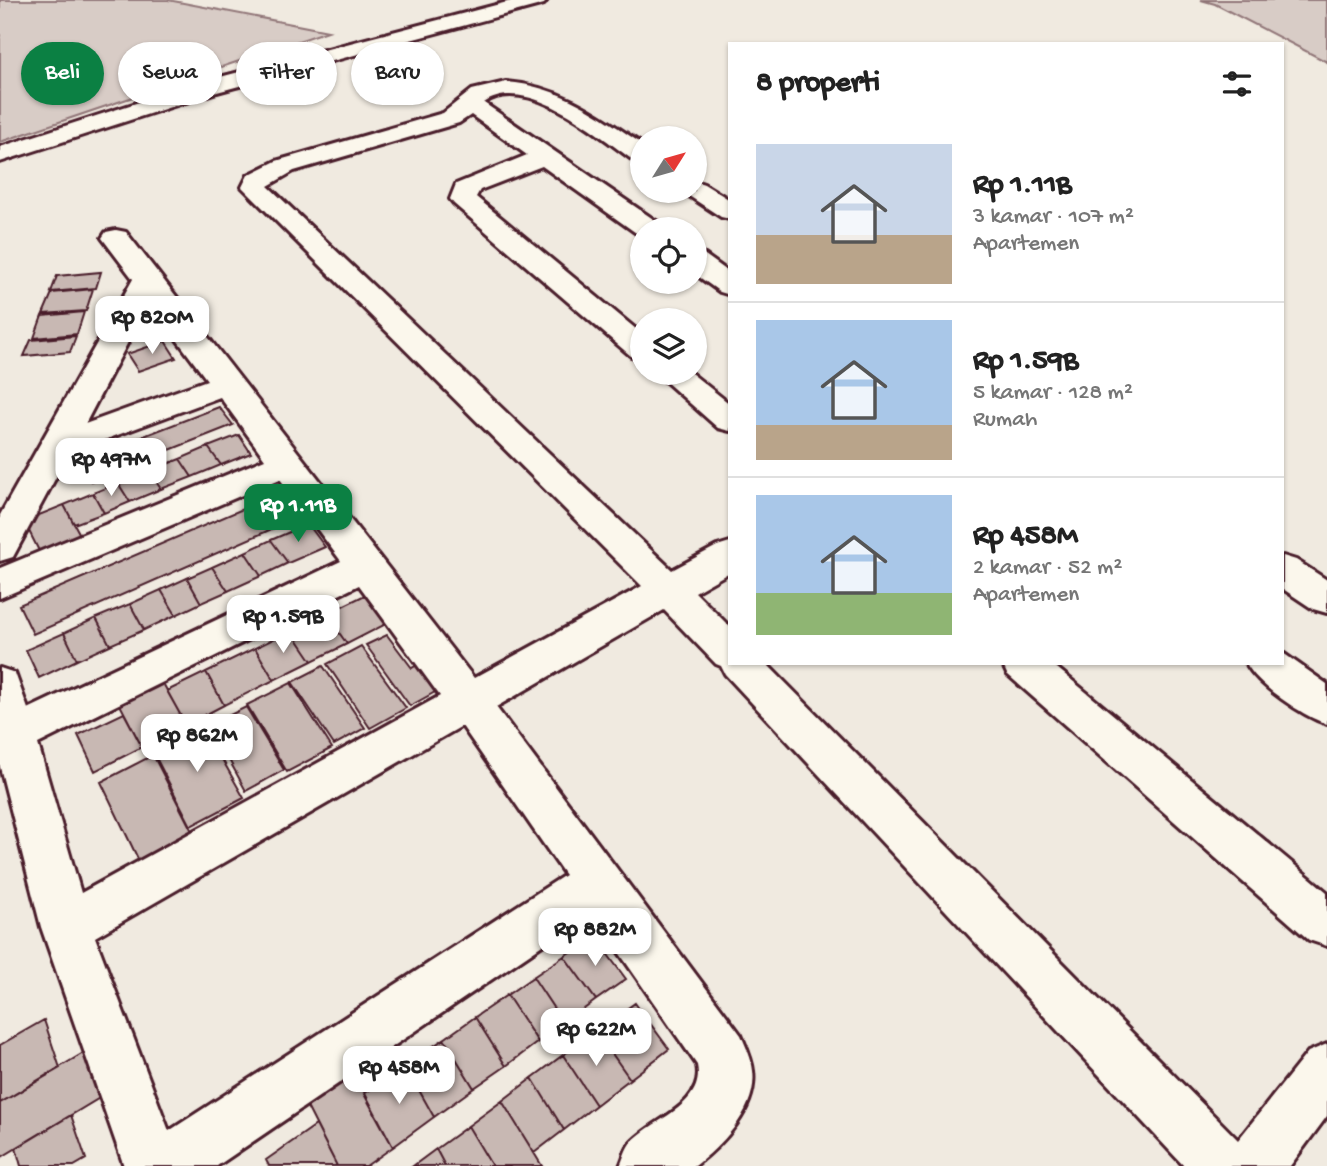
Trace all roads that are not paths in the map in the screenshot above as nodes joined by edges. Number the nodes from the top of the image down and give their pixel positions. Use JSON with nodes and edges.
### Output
{"nodes":[{"id":1,"x":537,"y":0,"type":"edge"},
{"id":2,"x":470,"y":104,"type":"junction"},
{"id":3,"x":630,"y":147,"type":"edge"},
{"id":4,"x":0,"y":155,"type":"edge"},
{"id":5,"x":545,"y":156,"type":"junction"},
{"id":6,"x":707,"y":197,"type":"edge"},
{"id":7,"x":728,"y":210,"type":"edge"},
{"id":8,"x":632,"y":217,"type":"edge"},
{"id":9,"x":116,"y":237,"type":"dead end"},
{"id":10,"x":707,"y":270,"type":"edge"},
{"id":11,"x":147,"y":279,"type":"junction"},
{"id":12,"x":728,"y":285,"type":"edge"},
{"id":13,"x":630,"y":339,"type":"edge"},
{"id":14,"x":226,"y":384,"type":"junction"},
{"id":15,"x":686,"y":385,"type":"edge"},
{"id":16,"x":728,"y":419,"type":"edge"},
{"id":17,"x":56,"y":446,"type":"junction"},
{"id":18,"x":287,"y":463,"type":"junction"},
{"id":19,"x":0,"y":548,"type":"edge"},
{"id":20,"x":728,"y":556,"type":"edge"},
{"id":21,"x":365,"y":566,"type":"junction"},
{"id":22,"x":1284,"y":571,"type":"edge"},
{"id":23,"x":0,"y":584,"type":"edge"},
{"id":24,"x":668,"y":589,"type":"junction"},
{"id":25,"x":1327,"y":599,"type":"edge"},
{"id":26,"x":728,"y":651,"type":"edge"},
{"id":27,"x":742,"y":665,"type":"edge"},
{"id":28,"x":1024,"y":665,"type":"edge"},
{"id":29,"x":1268,"y":665,"type":"edge"},
{"id":30,"x":0,"y":685,"type":"edge"},
{"id":31,"x":467,"y":700,"type":"junction"},
{"id":32,"x":1327,"y":707,"type":"edge"},
{"id":33,"x":14,"y":735,"type":"junction"},
{"id":34,"x":597,"y":881,"type":"junction"},
{"id":35,"x":1327,"y":923,"type":"edge"},
{"id":36,"x":66,"y":927,"type":"junction"},
{"id":37,"x":1327,"y":1071,"type":"edge"},
{"id":38,"x":153,"y":1166,"type":"edge"},
{"id":39,"x":167,"y":1166,"type":"edge"},
{"id":40,"x":649,"y":1166,"type":"edge"},
{"id":41,"x":1223,"y":1166,"type":"edge"},
{"id":42,"x":1254,"y":1166,"type":"edge"}],
"edges":[{"from":1,"to":4,"type":"street"},
{"from":2,"to":3,"type":"street"},
{"from":2,"to":5,"type":"street"},
{"from":2,"to":24,"type":"street"},
{"from":5,"to":8,"type":"street"},
{"from":5,"to":13,"type":"street"},
{"from":6,"to":7,"type":"street"},
{"from":9,"to":11,"type":"street"},
{"from":10,"to":12,"type":"street"},
{"from":11,"to":14,"type":"street"},
{"from":11,"to":17,"type":"street"},
{"from":14,"to":17,"type":"street"},
{"from":14,"to":18,"type":"street"},
{"from":15,"to":16,"type":"street"},
{"from":17,"to":19,"type":"street"},
{"from":18,"to":21,"type":"street"},
{"from":18,"to":23,"type":"street"},
{"from":20,"to":24,"type":"street"},
{"from":21,"to":31,"type":"street"},
{"from":21,"to":33,"type":"street"},
{"from":22,"to":25,"type":"street"},
{"from":24,"to":26,"type":"street"},
{"from":24,"to":31,"type":"street"},
{"from":27,"to":41,"type":"street"},
{"from":28,"to":35,"type":"street"},
{"from":29,"to":32,"type":"street"},
{"from":30,"to":33,"type":"street"},
{"from":31,"to":34,"type":"street"},
{"from":31,"to":36,"type":"street"},
{"from":33,"to":36,"type":"street"},
{"from":34,"to":39,"type":"street"},
{"from":34,"to":40,"type":"street"},
{"from":36,"to":38,"type":"street"},
{"from":37,"to":42,"type":"street"}]}
